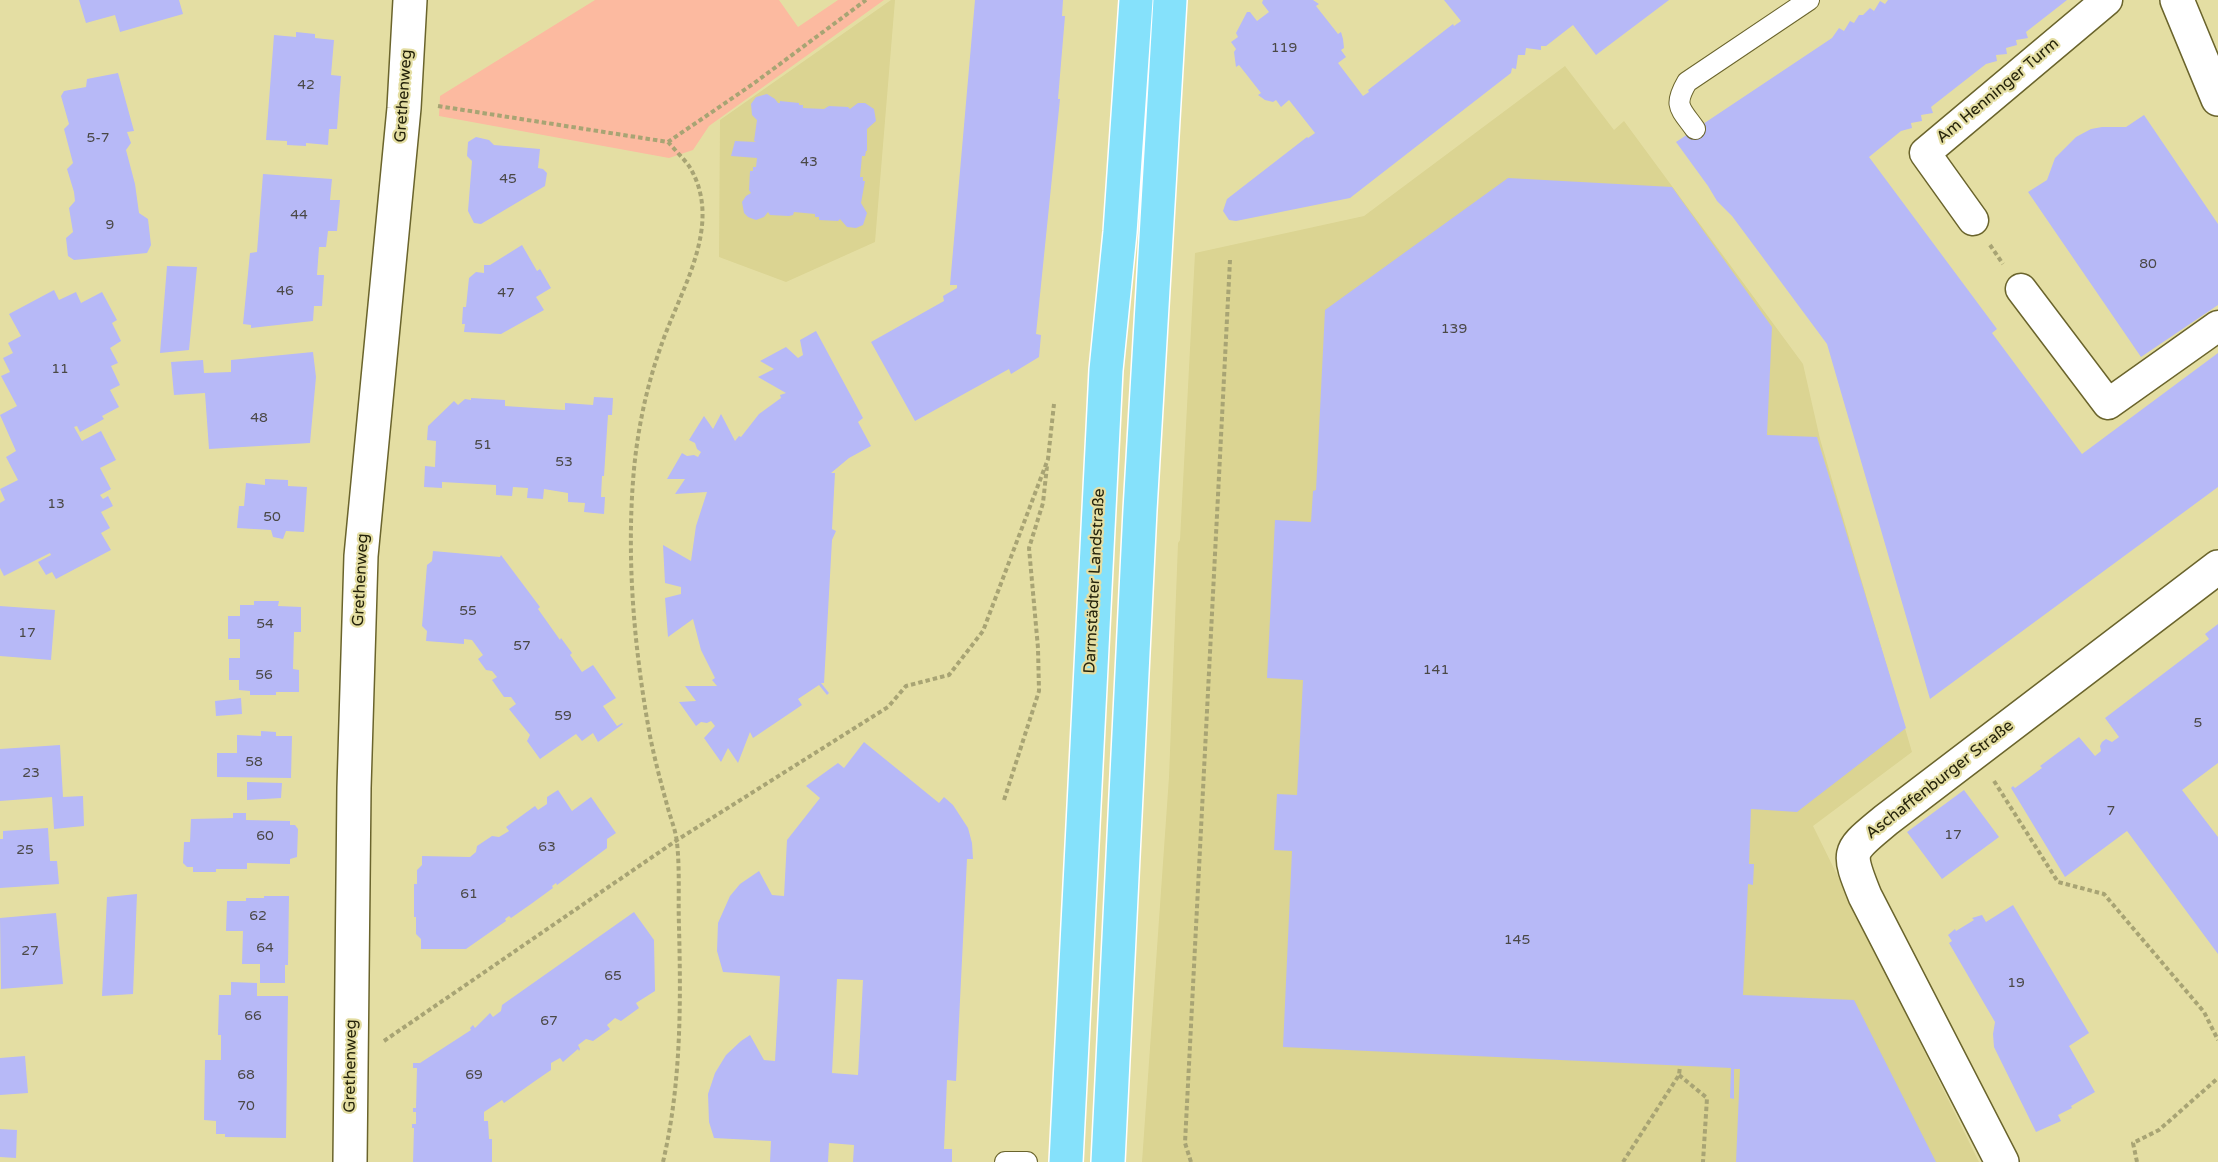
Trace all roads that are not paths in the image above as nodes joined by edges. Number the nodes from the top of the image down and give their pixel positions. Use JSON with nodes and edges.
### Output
{"nodes":[{"id":1,"x":410,"y":0,"type":"edge"},
{"id":2,"x":1136,"y":0,"type":"edge"},
{"id":3,"x":1170,"y":0,"type":"edge"},
{"id":4,"x":1809,"y":0,"type":"edge"},
{"id":5,"x":2107,"y":0,"type":"edge"},
{"id":6,"x":2177,"y":0,"type":"edge"},
{"id":7,"x":2215,"y":82,"type":"edge"},
{"id":8,"x":1695,"y":129,"type":"dead end"},
{"id":9,"x":1973,"y":220,"type":"road end"},
{"id":10,"x":2021,"y":289,"type":"road end"},
{"id":11,"x":2218,"y":326,"type":"edge"},
{"id":12,"x":2218,"y":567,"type":"edge"},
{"id":13,"x":350,"y":1162,"type":"edge"},
{"id":14,"x":1005,"y":1162,"type":"edge"},
{"id":15,"x":1027,"y":1162,"type":"edge"},
{"id":16,"x":1066,"y":1162,"type":"edge"},
{"id":17,"x":1108,"y":1162,"type":"edge"},
{"id":18,"x":2002,"y":1162,"type":"edge"}],
"edges":[{"from":1,"to":13,"type":"street","name":"Grethenweg"},
{"from":2,"to":16,"type":"main road","name":"Darmstädter Landstraße"},
{"from":3,"to":17,"type":"main road"},
{"from":4,"to":8,"type":"lane"},
{"from":5,"to":9,"type":"street","name":"Am Henninger Turm"},
{"from":6,"to":7,"type":"street"},
{"from":10,"to":11,"type":"street"},
{"from":12,"to":18,"type":"street","name":"Aschaffenburger Straße"},
{"from":14,"to":15,"type":"lane"}]}
